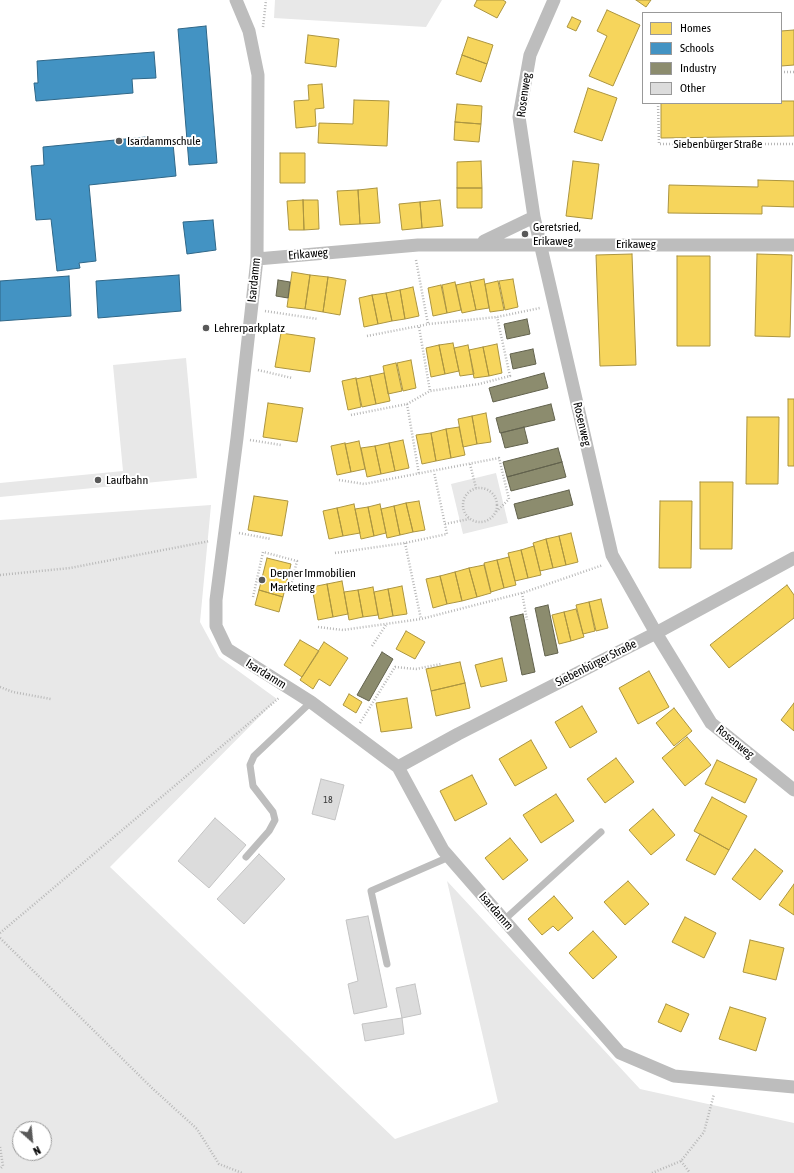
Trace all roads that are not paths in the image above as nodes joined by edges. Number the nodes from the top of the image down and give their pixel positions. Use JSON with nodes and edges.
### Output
{"nodes":[{"id":1,"x":236,"y":0,"type":"edge"},
{"id":2,"x":554,"y":0,"type":"edge"},
{"id":3,"x":534,"y":217,"type":"junction"},
{"id":4,"x":478,"y":244,"type":"junction"},
{"id":5,"x":541,"y":244,"type":"junction"},
{"id":6,"x":794,"y":245,"type":"edge"},
{"id":7,"x":257,"y":259,"type":"junction"},
{"id":8,"x":794,"y":558,"type":"edge"},
{"id":9,"x":656,"y":633,"type":"junction"},
{"id":10,"x":311,"y":702,"type":"junction"},
{"id":11,"x":398,"y":768,"type":"junction"},
{"id":12,"x":794,"y":790,"type":"edge"},
{"id":13,"x":601,"y":832,"type":"dead end"},
{"id":14,"x":246,"y":857,"type":"dead end"},
{"id":15,"x":449,"y":857,"type":"junction"},
{"id":16,"x":504,"y":920,"type":"junction"},
{"id":17,"x":387,"y":964,"type":"dead end"},
{"id":18,"x":794,"y":1087,"type":"edge"}],
"edges":[{"from":1,"to":7,"type":"street","name":"Isardamm"},
{"from":2,"to":3,"type":"street","name":"Rosenweg"},
{"from":3,"to":4,"type":"street","name":"Erikaweg"},
{"from":3,"to":5,"type":"street","name":"Rosenweg"},
{"from":4,"to":5,"type":"street","name":"Erikaweg"},
{"from":4,"to":7,"type":"street","name":"Erikaweg"},
{"from":5,"to":6,"type":"street","name":"Erikaweg"},
{"from":5,"to":9,"type":"street","name":"Rosenweg"},
{"from":7,"to":10,"type":"street","name":"Isardamm"},
{"from":8,"to":9,"type":"street","name":"Siebenbürger Straße"},
{"from":9,"to":11,"type":"street","name":"Siebenbürger Straße"},
{"from":9,"to":12,"type":"street","name":"Rosenweg"},
{"from":10,"to":11,"type":"street","name":"Isardamm"},
{"from":10,"to":14,"type":"lane"},
{"from":11,"to":15,"type":"street","name":"Isardamm"},
{"from":13,"to":16,"type":"lane"},
{"from":15,"to":16,"type":"street","name":"Isardamm"},
{"from":15,"to":17,"type":"lane"},
{"from":16,"to":18,"type":"street","name":"Isardamm"}]}
